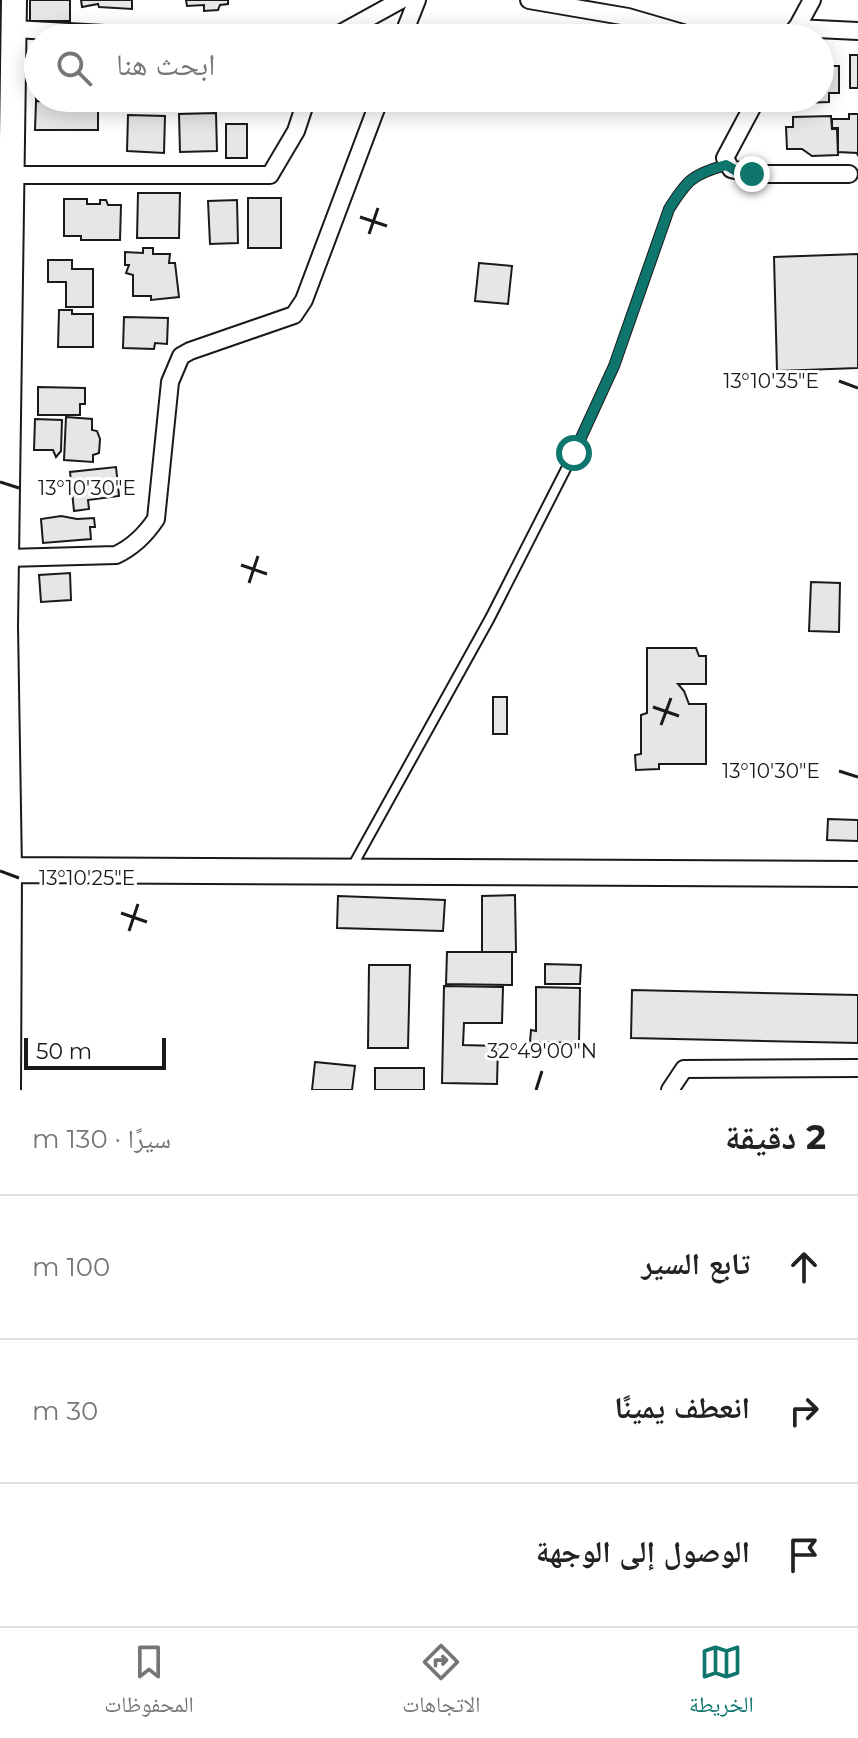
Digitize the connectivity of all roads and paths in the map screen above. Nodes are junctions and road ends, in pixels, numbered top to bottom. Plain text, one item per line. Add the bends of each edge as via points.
1 (14, 0) edge
2 (401, 0) edge
3 (417, 0) edge
4 (533, 0) edge
5 (812, 0) edge
6 (357, 24) edge
7 (408, 24) edge
8 (652, 24) edge
9 (799, 24) edge
10 (14, 29) junction
11 (24, 30) edge
12 (858, 31) edge
13 (834, 32) edge
14 (6, 105) edge
15 (302, 112) edge
16 (375, 112) edge
17 (749, 112) edge
18 (726, 165) junction
19 (849, 174) dead end
20 (12, 175) junction
21 (5, 249) edge
22 (5, 383) edge
23 (7, 558) junction
24 (3, 626) edge
25 (3, 774) edge
26 (9, 870) junction
27 (349, 871) junction
28 (858, 874) edge
29 (4, 903) edge
30 (4, 1058) edge
31 (858, 1068) edge
32 (8, 1090) edge
33 (670, 1090) edge

1 - 10 street
2 - 6 street
3 - 7 street
4 - 8 street
5 - 9 street
10 - 11 street
10 - 14 street
12 - 13 street
14 - 20 street
15 - 20 street via 270,175
16 - 23 street via 294,315 208,343 181,356 176,365 156,519 149,529 116,555
17 - 18 street via 728,150
18 - 19 street via 752,174
18 - 27 lane via 700,172 669,209 614,366 574,453 490,618
20 - 21 street
21 - 22 street
22 - 23 street
23 - 24 street
24 - 25 street
25 - 26 street
26 - 27 street
26 - 29 street
27 - 28 street
29 - 30 street
30 - 32 street
31 - 33 street via 684,1069

